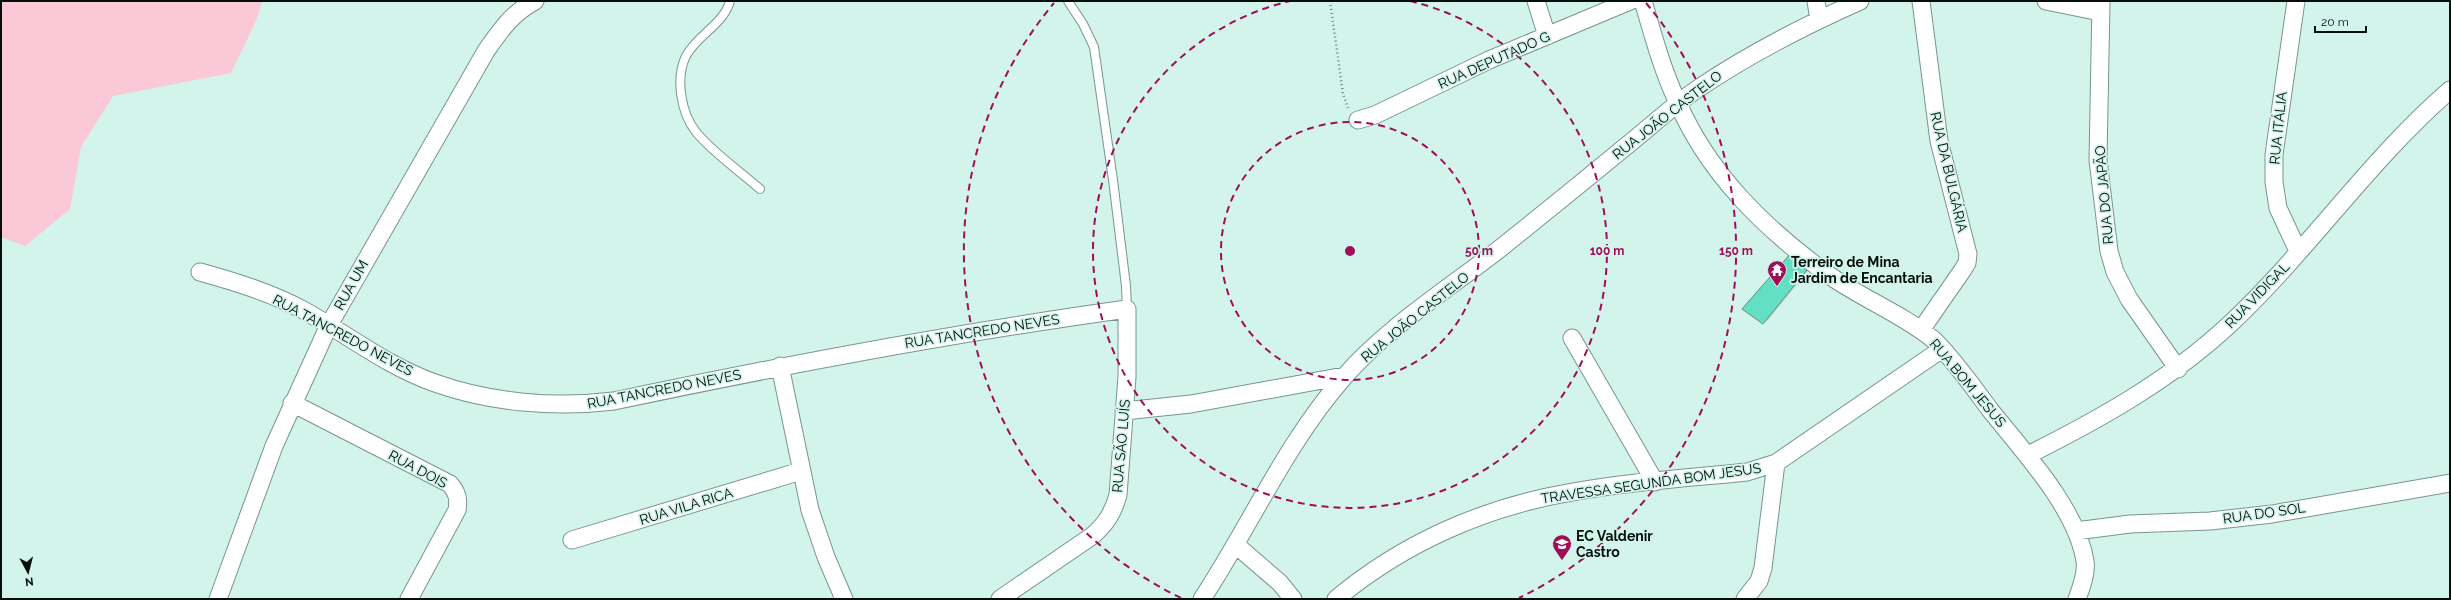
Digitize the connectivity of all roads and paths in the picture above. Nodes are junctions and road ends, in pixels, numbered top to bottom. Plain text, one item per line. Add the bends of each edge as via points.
1 (535, 1) edge
2 (730, 1) edge
3 (1068, 1) edge
4 (1330, 1) edge
5 (1536, 1) edge
6 (1630, 1) edge
7 (1643, 1) edge
8 (1816, 1) edge
9 (1860, 1) edge
10 (1921, 1) edge
11 (2046, 1) edge
12 (2296, 1) edge
13 (2101, 6) edge
14 (1819, 20) junction
15 (1547, 36) junction
16 (2450, 90) edge
17 (1678, 104) junction
18 (1358, 120) joint
19 (760, 190) dead end
20 (2298, 251) junction
21 (200, 272) dead end
22 (1127, 309) junction
23 (329, 325) junction
24 (1921, 330) junction
25 (1572, 338) dead end
26 (1942, 349) junction
27 (780, 366) junction
28 (2178, 369) junction
29 (1344, 376) junction
30 (292, 403) junction
31 (1124, 411) junction
32 (2028, 456) junction
33 (1776, 463) junction
34 (801, 471) junction
35 (1655, 482) junction
36 (2450, 483) edge
37 (2076, 531) junction
38 (572, 540) dead end
39 (1236, 545) junction
40 (218, 599) edge
41 (409, 599) edge
42 (844, 599) edge
43 (1000, 599) edge
44 (1202, 599) edge
45 (1293, 599) edge
46 (1336, 599) edge
47 (1745, 599) edge
48 (2077, 599) edge

1 - 23 street, RUA UM via 521,8 506,23 486,51
2 - 19 lane via 724,14 686,56 680,80 686,115 696,132
3 - 22 lane via 1094,47 1097,62 1124,263
4 - 18 path via 1343,94 1349,112
5 - 15 street
6 - 15 street, RUA DEPUTADO G
7 - 17 street, RUA BOM JESUS
8 - 14 street
9 - 14 street, RUA JOÃO CASTELO
10 - 24 street, RUA DA BULGÁRIA via 1939,141 1968,254 1967,263
11 - 13 street
12 - 20 street, RUA ITÁLIA via 2274,155 2274,182 2278,208
13 - 28 street, RUA DO JAPÃO via 2098,160 2109,251 2115,272 2129,299
14 - 17 street, RUA JOÃO CASTELO via 1726,70
15 - 18 street, RUA DEPUTADO G via 1489,60 1375,115
16 - 20 street, RUA VIDIGAL via 2374,166
17 - 24 street, RUA BOM JESUS via 1704,153 1750,210 1826,273
17 - 29 street, RUA JOÃO CASTELO via 1540,217 1388,335
20 - 28 street, RUA VIDIGAL via 2268,287
21 - 23 street, RUA TANCREDO NEVES via 239,283 281,300
22 - 27 street, RUA TANCREDO NEVES via 1018,324
22 - 31 street, RUA SÃO LUÍS
23 - 27 street, RUA TANCREDO NEVES via 366,349 434,383 466,392 538,403 582,405 614,401
23 - 30 street, RUA UM
24 - 26 street, RUA BOM JESUS
25 - 35 street
26 - 32 street, RUA BOM JESUS
26 - 33 street, TRAVESSA SEGUNDA BOM JESUS
27 - 34 street
28 - 32 street, RUA VIDIGAL via 2127,402
29 - 31 street via 1191,404
29 - 39 street, RUA JOÃO CASTELO via 1284,461
30 - 40 street, RUA UM
30 - 41 street, RUA DOIS via 450,484 456,492 457,510
31 - 43 street, RUA SÃO LUÍS via 1118,496 1108,519 1092,536
32 - 37 street, RUA BOM JESUS via 2057,497
33 - 35 street, TRAVESSA SEGUNDA BOM JESUS via 1747,472
33 - 47 street, TRAVESSA SEGUNDA BOM JESUS via 1763,568 1759,581
34 - 38 street, RUA VILA RICA
34 - 42 street via 810,510
35 - 46 street, TRAVESSA SEGUNDA BOM JESUS via 1567,493 1486,514 1431,537 1386,562
36 - 37 street, RUA DO SOL via 2272,514 2210,521 2130,524
37 - 48 street, RUA BOM JESUS via 2085,563 2082,586
39 - 44 street, RUA JOÃO CASTELO
39 - 45 street via 1280,583

